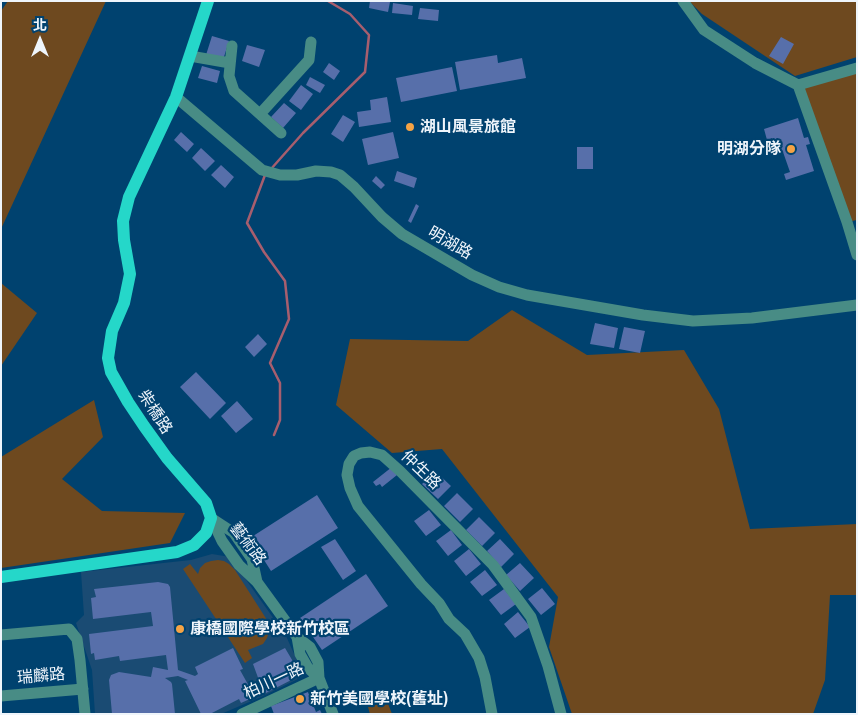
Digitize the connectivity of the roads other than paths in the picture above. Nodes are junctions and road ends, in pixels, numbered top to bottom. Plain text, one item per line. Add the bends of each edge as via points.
1 (208, 1) edge
2 (683, 1) edge
3 (310, 42) dead end
4 (232, 46) dead end
5 (190, 56) junction
6 (230, 63) junction
7 (857, 68) edge
8 (798, 85) junction
9 (176, 97) junction
10 (260, 114) junction
11 (281, 133) dead end
12 (857, 255) edge
13 (857, 305) edge
14 (211, 518) junction
15 (1, 577) edge
16 (1, 635) edge
17 (319, 678) junction
18 (83, 688) junction
19 (1, 696) edge
20 (265, 709) edge
21 (85, 714) edge
22 (242, 714) edge
23 (334, 714) edge
24 (492, 714) edge
25 (561, 714) edge

1 - 5 main road
2 - 8 street via 704,30 755,64
3 - 10 street via 309,60
4 - 6 street
5 - 6 street
5 - 9 main road
6 - 10 street via 229,76 234,92
7 - 8 street
8 - 12 street
9 - 13 street, 明湖路 via 262,170 280,175 316,171 340,175 402,234 499,287 527,295 693,321 752,318
9 - 14 main road, 柴橋路 via 129,197 123,221 130,274 124,303 112,331 108,358 111,372 128,402 167,458 206,503
10 - 11 street
14 - 15 main road via 206,533 194,544 176,552
14 - 17 street, 藝術路 via 234,533 252,559 257,582 297,638 300,654 308,668
16 - 18 street, 瑞麟路 via 69,629 77,639
17 - 20 street, 柏川一路
17 - 23 street, 藝術路
18 - 19 street, 瑞麟路
18 - 21 street, 瑞麟路
20 - 22 street, 柏川一路
24 - 25 street, 仲生路 via 479,658 464,634 358,506 347,475 354,456 370,452 382,455 493,565 531,616

